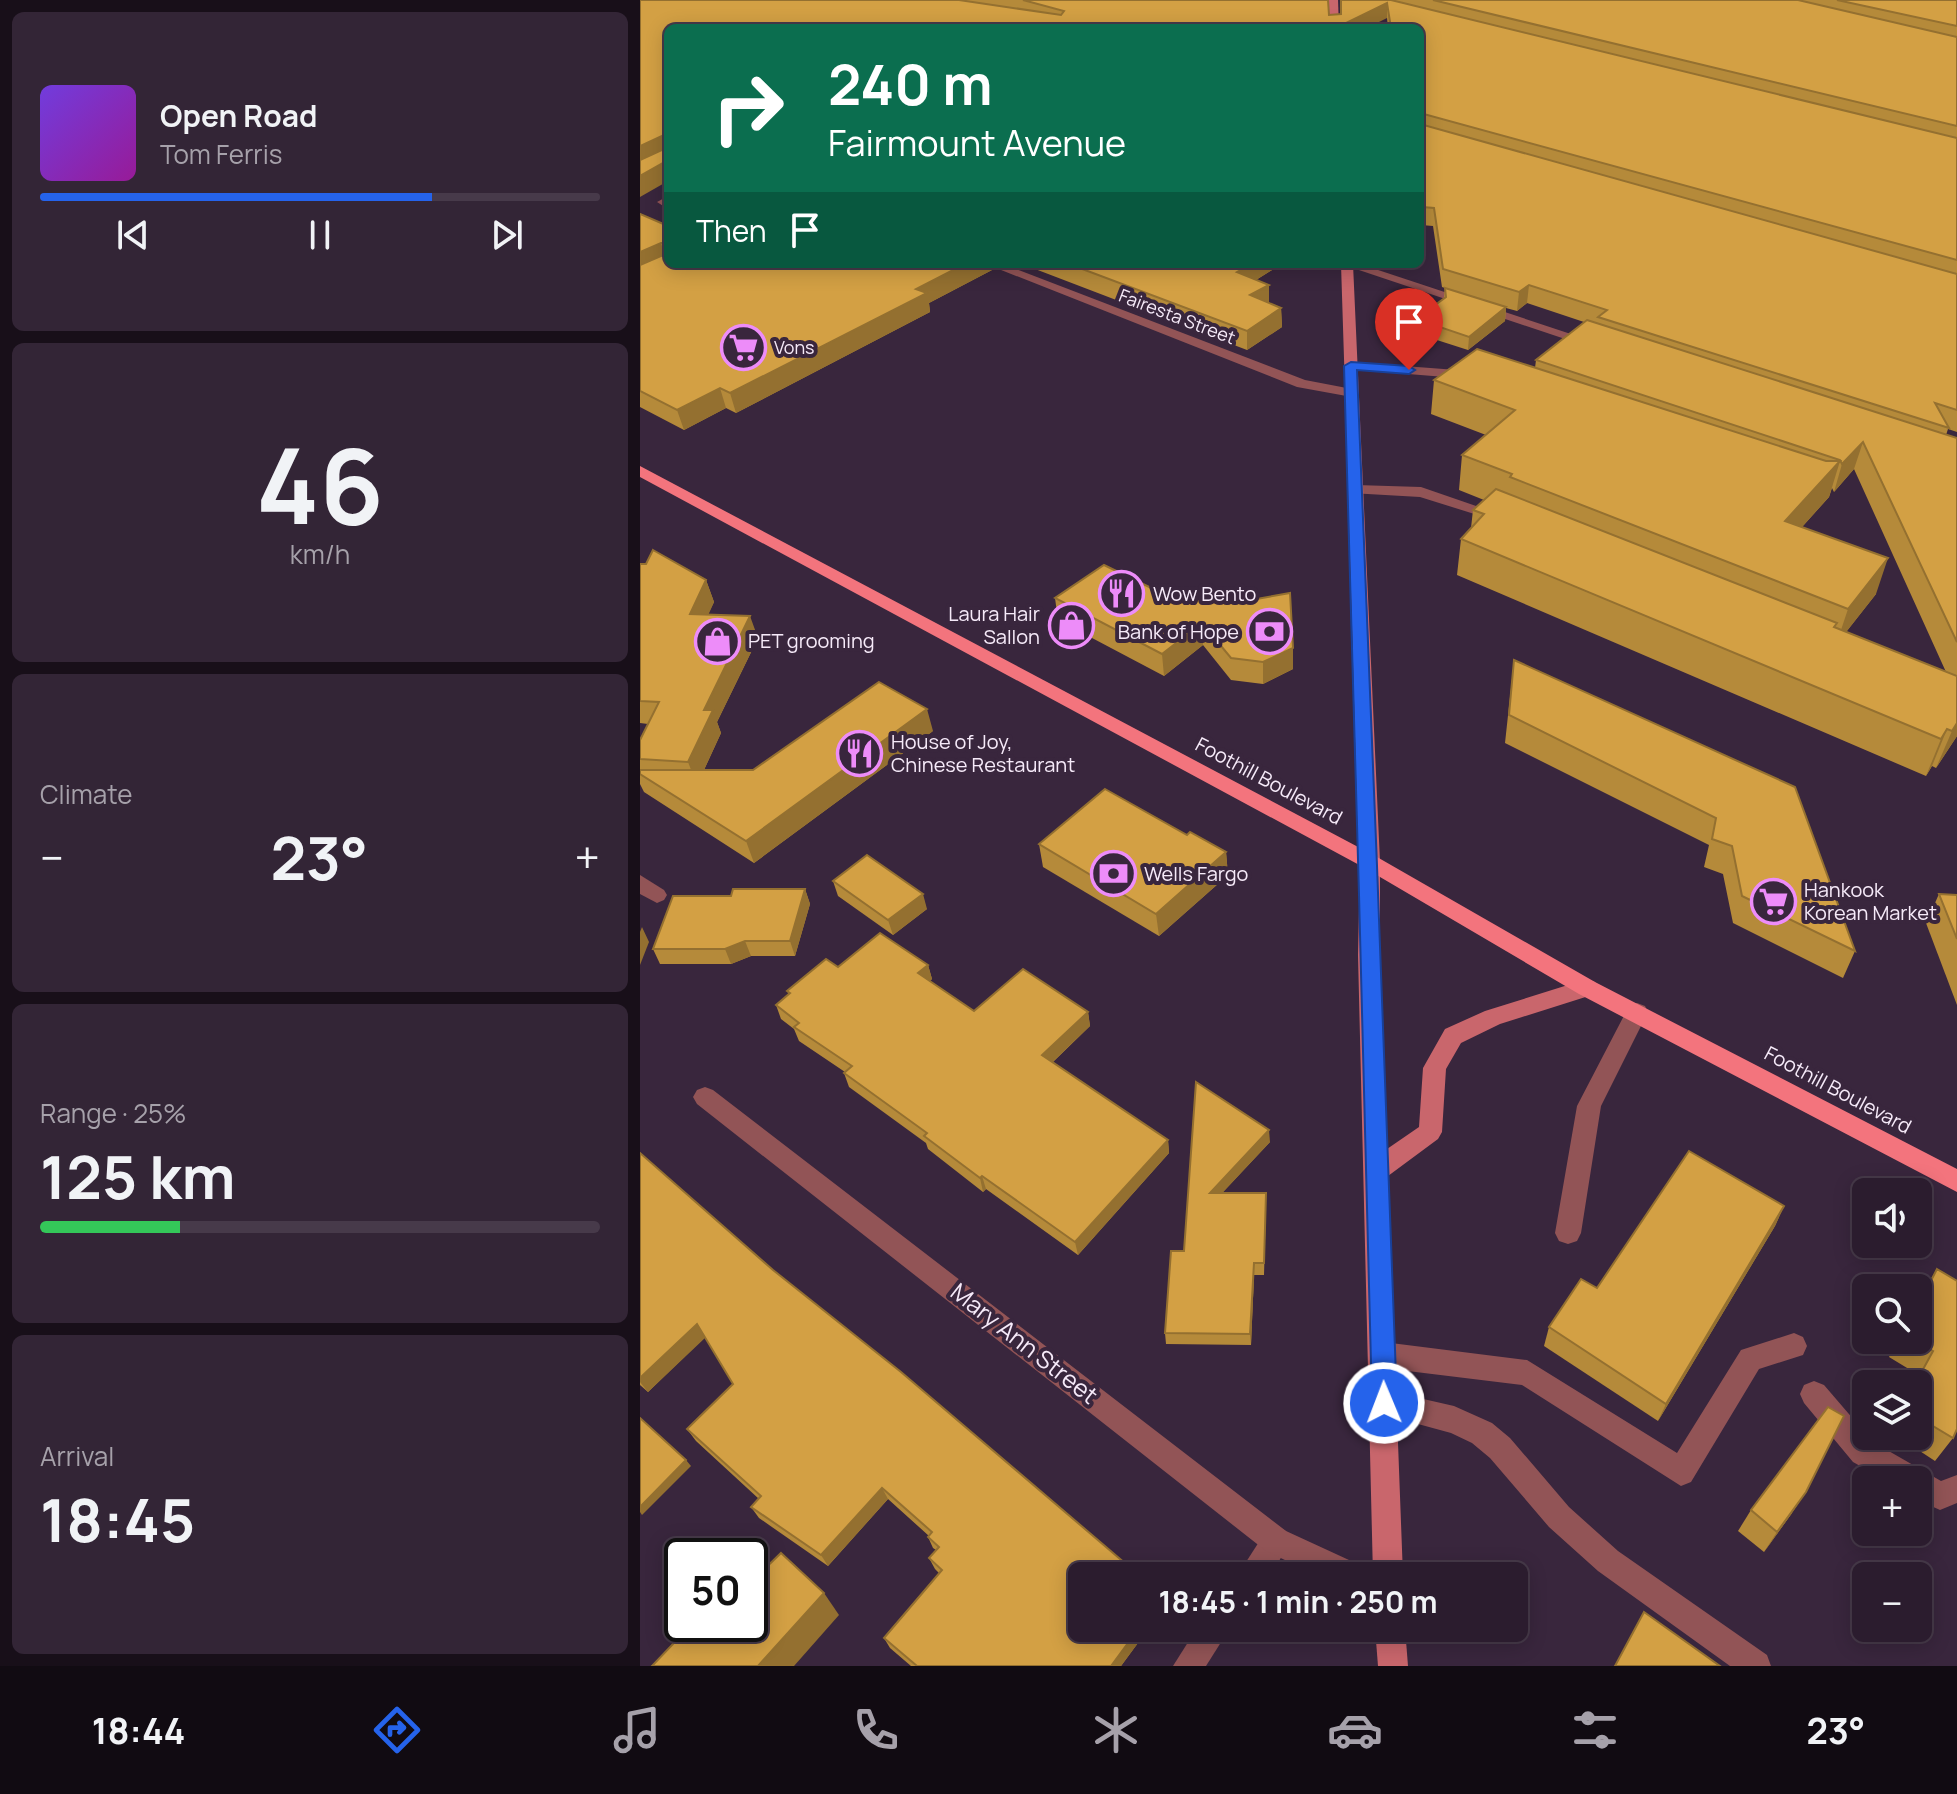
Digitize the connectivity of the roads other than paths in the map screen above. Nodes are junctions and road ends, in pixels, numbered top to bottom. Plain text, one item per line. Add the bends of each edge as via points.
1 (1333, 0) edge
2 (1334, 24) edge
3 (1002, 268) edge
4 (1347, 268) edge
5 (1359, 268) edge
6 (1600, 346) edge
7 (1351, 366) junction
8 (1491, 381) edge
9 (1352, 393) junction
10 (640, 471) edge
11 (1356, 490) junction
12 (1510, 521) edge
13 (1370, 862) junction
14 (1587, 988) junction
15 (1637, 1012) junction
16 (705, 1097) dead end
17 (1377, 1170) junction
18 (1957, 1181) edge
19 (1568, 1233) dead end
20 (1794, 1346) dead end
21 (1383, 1355) junction
22 (1814, 1394) dead end
23 (1384, 1403) junction
24 (1888, 1466) edge
25 (1957, 1489) edge
26 (1932, 1492) edge
27 (1276, 1541) junction
28 (1262, 1562) edge
29 (1322, 1562) edge
30 (1388, 1562) edge
31 (1205, 1642) edge
32 (1391, 1642) edge
33 (1188, 1666) edge
34 (1393, 1666) edge
35 (1756, 1666) edge

1 - 2 main road
3 - 9 street, Fairesta Street via 1302,384
4 - 7 main road
5 - 6 street
7 - 8 street via 1440,371
7 - 9 main road
9 - 11 main road
10 - 13 main road, Foothill Boulevard
11 - 12 street via 1432,494
11 - 13 main road
13 - 14 main road, Foothill Boulevard
13 - 17 main road
14 - 15 main road, Foothill Boulevard
14 - 17 main road via 1493,1017 1453,1036 1435,1068 1430,1132
15 - 18 main road, Foothill Boulevard
15 - 19 street via 1589,1106
16 - 27 street, Mary Ann Street
17 - 21 main road
20 - 21 street via 1750,1359 1681,1472 1527,1373
21 - 23 main road
22 - 24 street via 1863,1452
23 - 30 main road
23 - 35 street via 1454,1420 1482,1433 1559,1517 1608,1561
25 - 26 street via 1940,1496
27 - 28 street
27 - 29 street, Mary Ann Street
31 - 33 street
32 - 34 main road

